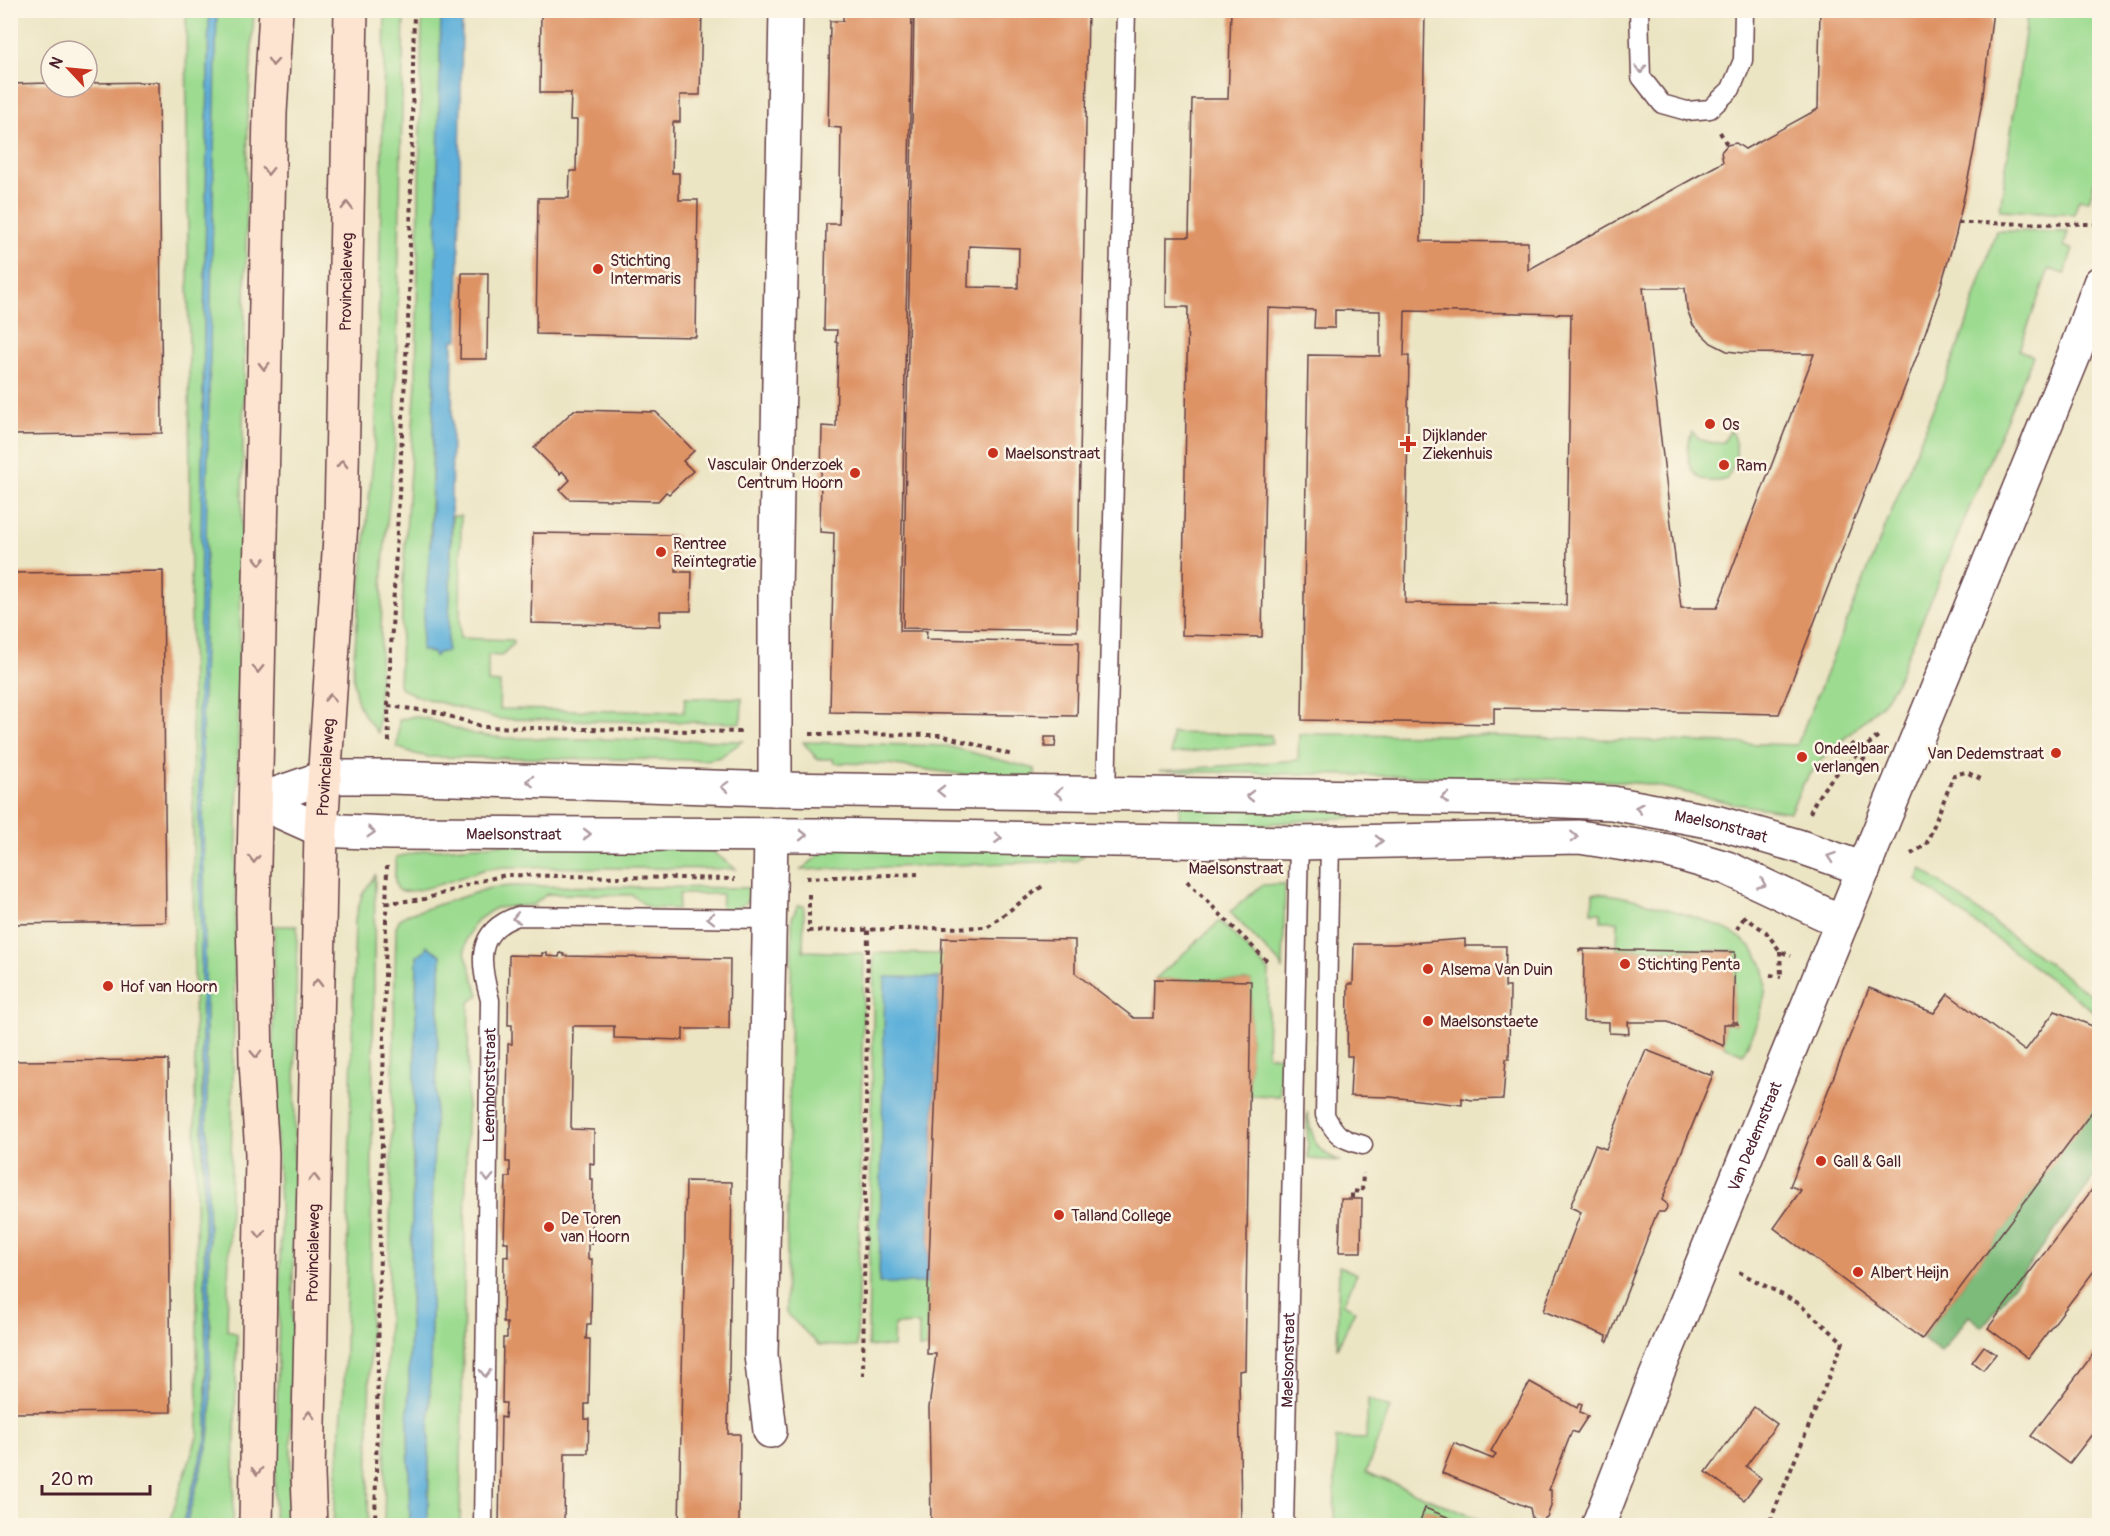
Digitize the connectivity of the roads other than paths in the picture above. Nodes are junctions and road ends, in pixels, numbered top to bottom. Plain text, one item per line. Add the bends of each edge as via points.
1 (276, 10) edge
2 (351, 10) edge
3 (786, 10) edge
4 (1126, 10) edge
5 (1639, 10) edge
6 (1744, 10) edge
7 (2100, 283) edge
8 (325, 777) junction
9 (775, 789) junction
10 (1106, 794) junction
11 (256, 801) junction
12 (321, 830) junction
13 (771, 835) junction
14 (1315, 842) junction
15 (1864, 869) junction
16 (769, 919) junction
17 (1842, 922) junction
18 (1363, 1145) dead end
19 (770, 1431) dead end
20 (256, 1526) edge
21 (310, 1526) edge
22 (483, 1526) edge
23 (1284, 1526) edge
24 (1598, 1526) edge

1 -> 11 main road via 270,113
8 -> 2 main road, Provincialeweg via 341,522
3 - 9 street
4 - 10 lane
5 -> 6 lane via 1641,77 1662,104 1687,111 1710,109 1731,89 1743,60
7 - 15 street, Van Dedemstraat
9 -> 8 street, Maelsonstraat
8 - 11 street, Maelsonstraat
8 - 12 main road, Provincialeweg
10 -> 9 street, Maelsonstraat
15 -> 10 street, Maelsonstraat via 1719,823 1612,803
11 - 12 street, Maelsonstraat
11 -> 20 main road via 253,965 262,1154
12 -> 13 street, Maelsonstraat
21 -> 12 main road, Provincialeweg
13 -> 14 street, Maelsonstraat
13 - 16 street
14 -> 17 street, Maelsonstraat via 1579,837 1669,851 1727,868
14 - 18 lane via 1325,1115 1333,1131 1344,1140
14 - 23 lane, Maelsonstraat via 1296,980
15 - 17 street, Van Dedemstraat
16 - 19 street via 761,1355
16 -> 22 lane, Leemhorststraat via 518,916 502,921 489,935 482,952 490,1000
17 - 24 street, Van Dedemstraat

